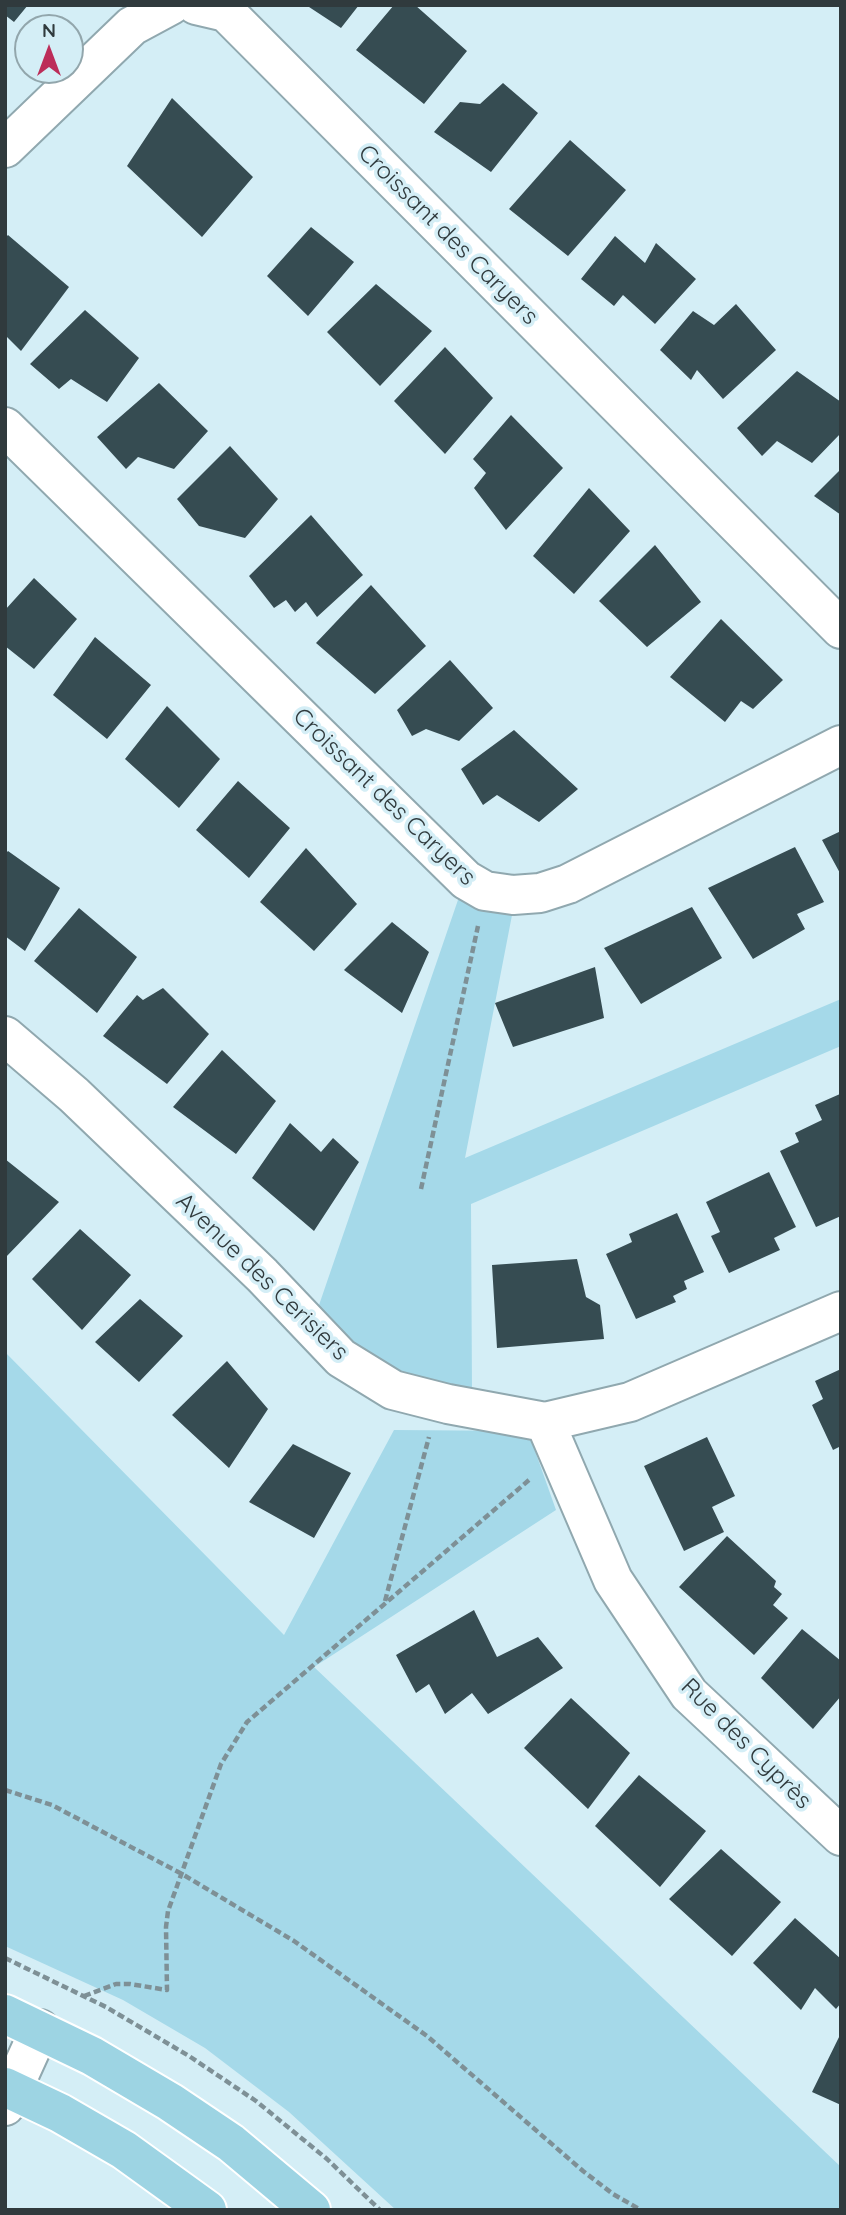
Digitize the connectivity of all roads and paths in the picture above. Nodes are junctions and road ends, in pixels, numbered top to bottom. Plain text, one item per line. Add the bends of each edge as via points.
1 (172, 5) edge
2 (196, 5) edge
3 (5, 148) edge
4 (5, 427) edge
5 (841, 629) edge
6 (841, 745) edge
7 (485, 891) junction
8 (5, 1036) edge
9 (421, 1189) dead end
10 (841, 1311) edge
11 (438, 1402) junction
12 (552, 1438) junction
13 (384, 1603) junction
14 (5, 1790) edge
15 (841, 1836) edge
16 (182, 1874) junction
17 (5, 1958) edge
18 (84, 1996) junction
19 (5, 2014) edge
20 (40, 2029) junction
21 (8, 2094) edge
22 (207, 2210) edge
23 (311, 2210) edge
24 (380, 2210) edge
25 (641, 2210) edge

1 - 3 street via 132,26
2 - 5 street, Croissant des Caryers via 226,12
4 - 7 street, Croissant des Caryers via 466,880
6 - 7 street, Croissant des Caryers via 568,884 540,893
7 - 9 path
8 - 11 street, Avenue des Cerisiers via 74,1095 341,1358 393,1390
10 - 12 street, Avenue des Cerisiers
11 - 12 street, Avenue des Cerisiers
11 - 13 path
12 - 13 path
12 - 15 street, Rue des Cyprès via 612,1580 689,1694
13 - 16 path via 247,1722 221,1764
14 - 16 path via 52,1805
16 - 18 path via 168,1911 167,1990 116,1984
16 - 25 path via 294,1941 426,2036 583,2171
17 - 18 path
18 - 24 path via 256,2101
19 - 20 main road
20 - 21 street
20 - 23 main road via 202,2122
21 - 22 main road via 61,2113

